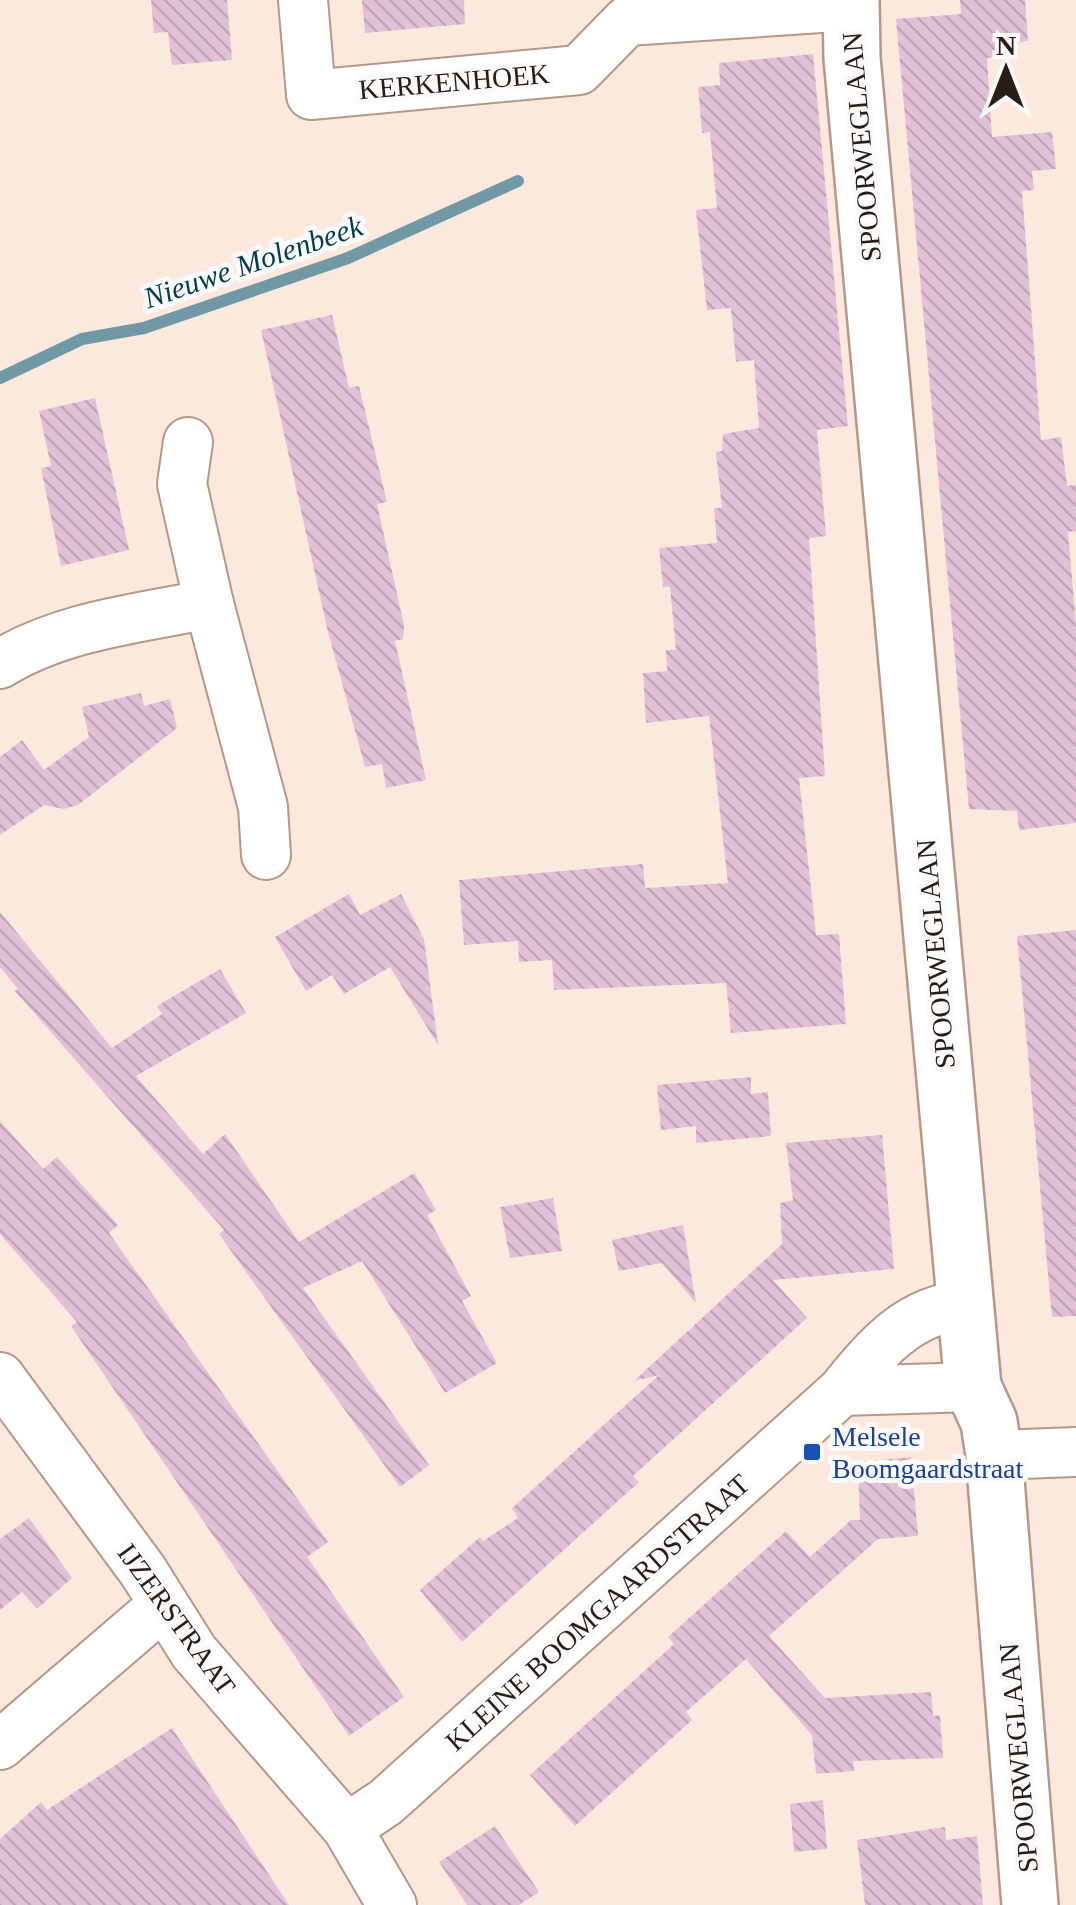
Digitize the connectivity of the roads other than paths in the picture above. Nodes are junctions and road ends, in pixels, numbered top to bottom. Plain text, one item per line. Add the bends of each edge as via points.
1 (302, 0) edge
2 (851, 3) edge
3 (188, 442) dead end
4 (209, 604) junction
5 (0, 664) edge
6 (266, 855) dead end
7 (966, 1305) junction
8 (0, 1377) edge
9 (974, 1387) junction
10 (842, 1391) junction
11 (1076, 1452) edge
12 (994, 1455) junction
13 (162, 1606) junction
14 (0, 1745) edge
15 (347, 1828) junction
16 (392, 1905) edge
17 (1030, 1905) edge

1 - 2 street, KERKENHOEK via 312,94 578,70 627,21
2 - 7 street, SPOORWEGLAAN
3 - 4 street via 182,484
4 - 5 street via 77,632
4 - 6 street via 263,807
7 - 9 street, SPOORWEGLAAN
7 - 10 street, KLEINE BOOMGAARDSTRAAT via 937,1307 910,1320
8 - 13 street, IJZERSTRAAT
9 - 10 street
9 - 12 street, SPOORWEGLAAN
10 - 15 street, KLEINE BOOMGAARDSTRAAT via 386,1802
11 - 12 street
12 - 17 street, SPOORWEGLAAN
13 - 14 street
13 - 15 street, IJZERSTRAAT
15 - 16 street, IJZERSTRAAT

